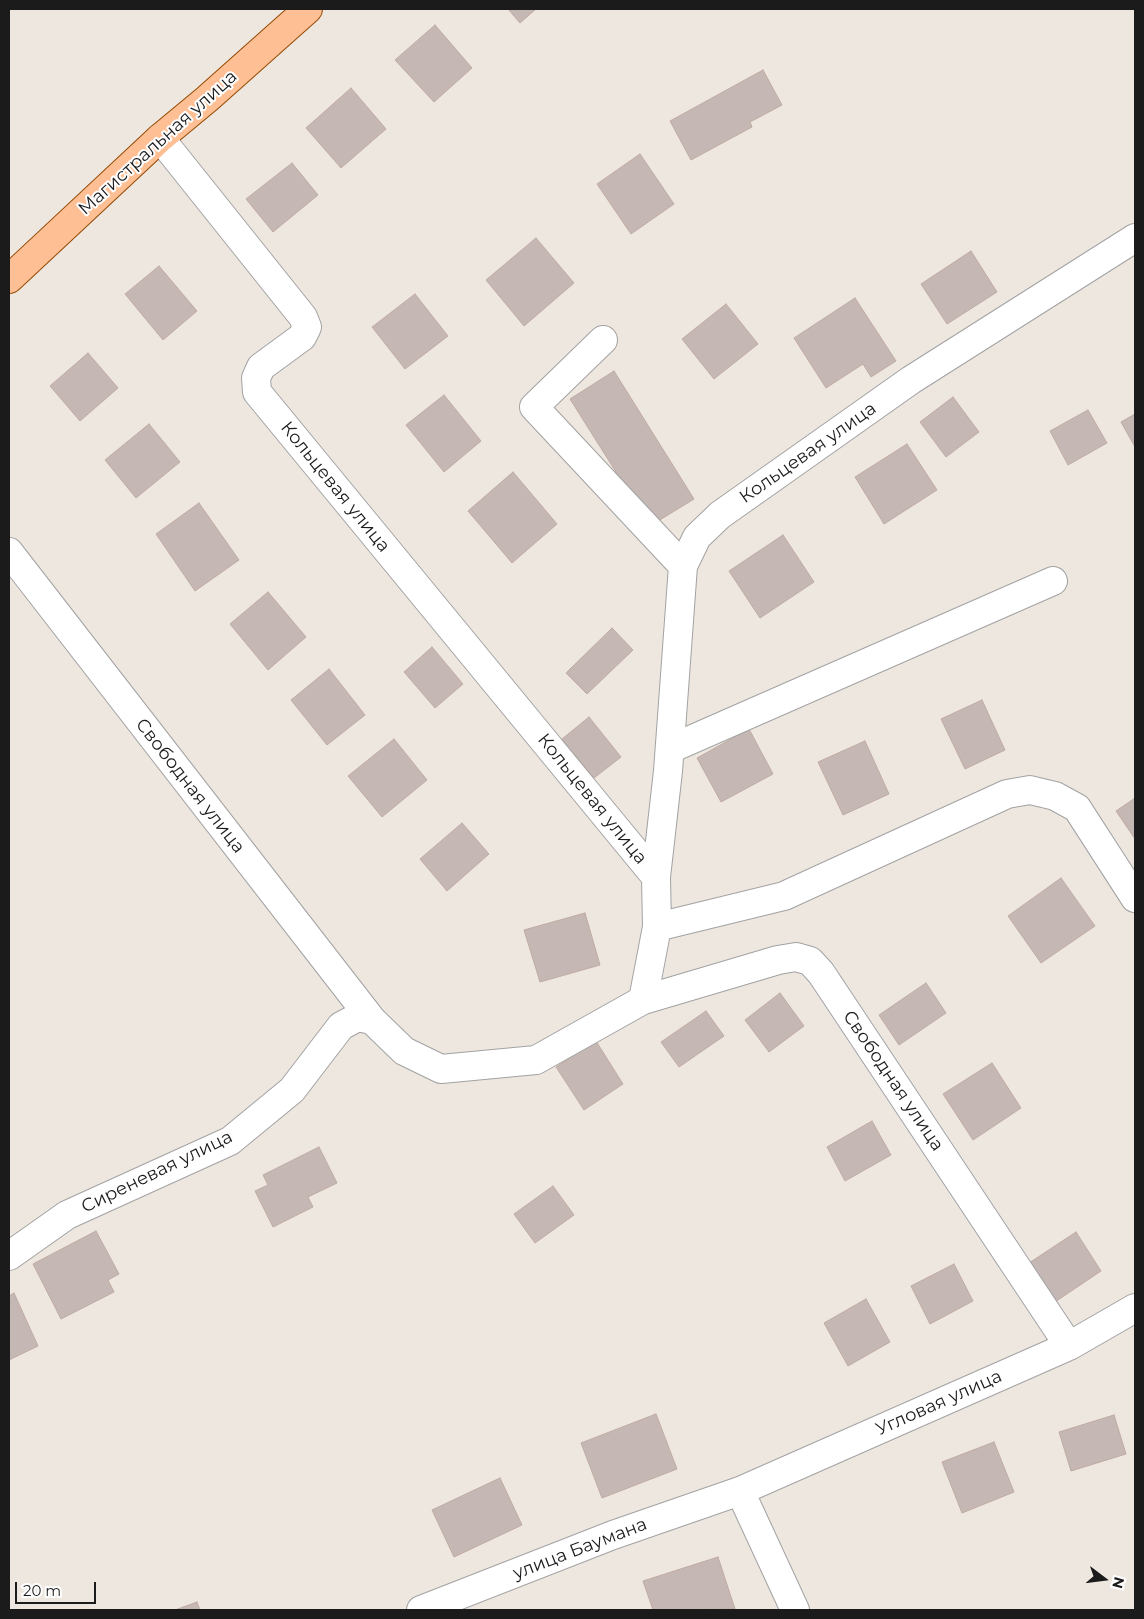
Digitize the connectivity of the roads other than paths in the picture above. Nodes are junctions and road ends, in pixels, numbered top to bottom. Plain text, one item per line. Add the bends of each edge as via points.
1 (308, 9) edge
2 (160, 138) junction
3 (1135, 238) edge
4 (9, 279) edge
5 (604, 340) dead end
6 (9, 552) edge
7 (683, 566) junction
8 (1053, 581) dead end
9 (670, 749) junction
10 (656, 877) junction
11 (1135, 898) edge
12 (657, 927) junction
13 (643, 1000) junction
14 (372, 1020) junction
15 (9, 1256) edge
16 (1135, 1308) edge
17 (1069, 1346) junction
18 (740, 1491) junction
19 (421, 1610) edge
20 (795, 1610) edge

1 - 2 main road, Магистральная улица
2 - 4 main road, Магистральная улица
2 - 10 street, Кольцевая улица via 303,316 307,327 302,337 260,367 256,378 257,392
3 - 7 street, Кольцевая улица via 911,380 720,514 698,538
5 - 7 street via 534,408
6 - 14 street, Свободная улица
7 - 9 street, Кольцевая улица
8 - 9 street
9 - 10 street, Кольцевая улица
10 - 12 street
11 - 12 street via 1077,808 1054,796 1030,790 1007,794 784,896
12 - 13 street
13 - 14 street via 536,1060 441,1069 404,1051
13 - 17 street, Свободная улица via 778,960 796,957 810,961 821,972
14 - 15 street, Сиреневая улица via 358,1017 341,1026 292,1090 230,1140 67,1215
16 - 17 street, Угловая улица
17 - 18 street, Угловая улица
18 - 19 street, улица Баумана via 613,1535
18 - 20 street

